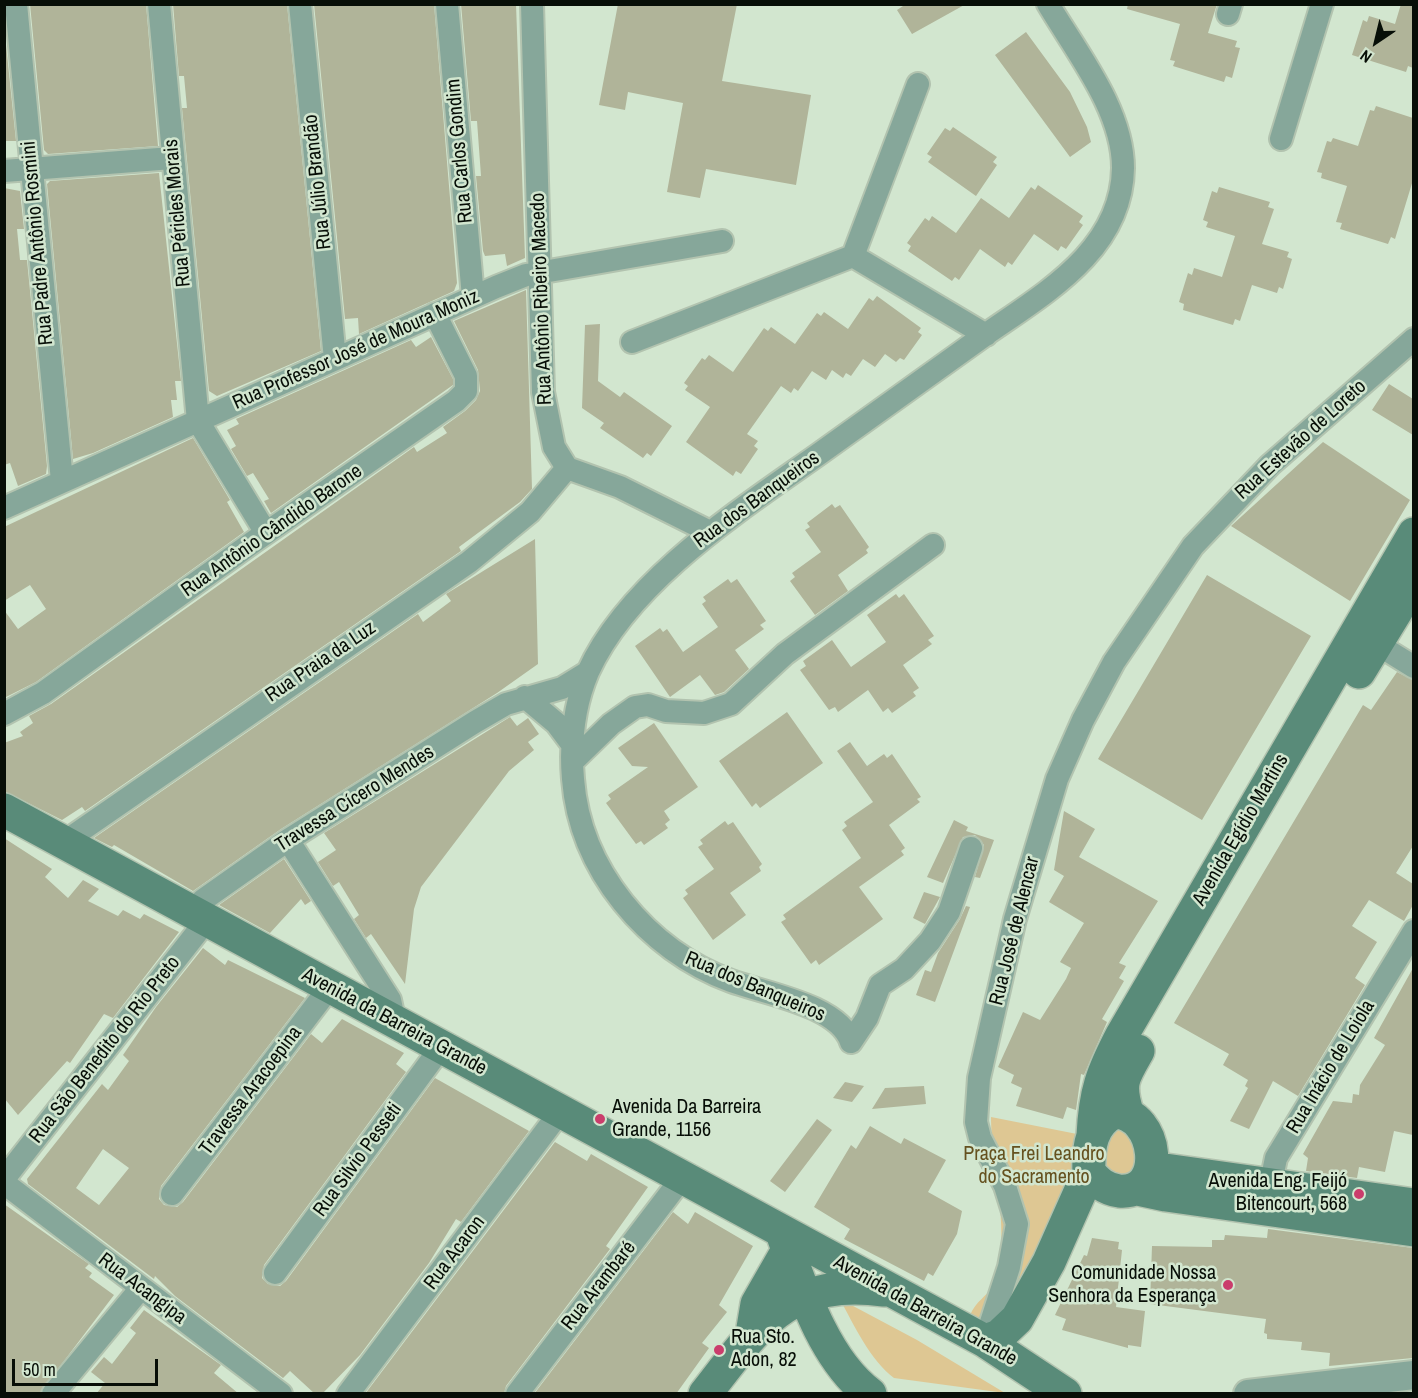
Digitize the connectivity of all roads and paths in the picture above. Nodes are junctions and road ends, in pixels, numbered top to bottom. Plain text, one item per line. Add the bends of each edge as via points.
1 (16, 4) edge
2 (159, 4) edge
3 (300, 4) edge
4 (447, 4) edge
5 (532, 4) edge
6 (1048, 4) edge
7 (1322, 4) edge
8 (918, 84) dead end
9 (1281, 139) dead end
10 (172, 158) junction
11 (31, 170) junction
12 (4, 171) edge
13 (722, 240) dead end
14 (853, 256) junction
15 (540, 273) junction
16 (473, 297) junction
17 (435, 314) junction
18 (986, 335) junction
19 (1413, 339) edge
20 (632, 342) dead end
21 (335, 359) junction
22 (198, 421) junction
23 (567, 468) junction
24 (62, 481) junction
25 (4, 508) edge
26 (710, 532) junction
27 (267, 533) junction
28 (1413, 534) edge
29 (933, 545) dead end
30 (1193, 546) joint
31 (1413, 582) edge
32 (1366, 637) junction
33 (1413, 667) edge
34 (588, 672) junction
35 (525, 697) junction
36 (4, 714) edge
37 (572, 752) junction
38 (4, 810) edge
39 (288, 840) junction
40 (63, 843) junction
41 (971, 848) dead end
42 (200, 917) junction
43 (1413, 931) edge
44 (330, 987) junction
45 (394, 1020) junction
46 (442, 1046) junction
47 (560, 1112) junction
48 (1127, 1112) junction
49 (1093, 1136) junction
50 (1089, 1172) junction
51 (682, 1178) junction
52 (4, 1181) edge
53 (1135, 1182) junction
54 (172, 1194) dead end
55 (1268, 1197) junction
56 (1413, 1205) edge
57 (1413, 1230) edge
58 (785, 1241) junction
59 (274, 1273) dead end
60 (141, 1288) junction
61 (892, 1291) junction
62 (805, 1296) junction
63 (751, 1336) junction
64 (985, 1341) junction
65 (1017, 1361) junction
66 (1413, 1375) edge
67 (53, 1394) edge
68 (281, 1394) edge
69 (348, 1394) edge
70 (517, 1394) edge
71 (705, 1394) edge
72 (870, 1394) edge
73 (1065, 1394) edge
74 (1248, 1394) edge

1 - 11 street, Rua Padre Antônio Rosmini
2 - 10 street, Rua Péricles Morais
3 - 21 street, Rua Júlio Brandão
4 - 16 street, Rua Carlos Gondim
5 - 15 street, Rua Antônio Ribeiro Macedo
6 - 18 street, Rua dos Banqueiros via 1111,110 1123,168 1118,207 1085,261
7 - 9 street
8 - 14 street
10 - 11 street
10 - 22 street, Rua Péricles Morais
11 - 12 street
11 - 24 street, Rua Padre Antônio Rosmini
13 - 15 street, Rua Professor José de Moura Moniz
14 - 18 street
14 - 20 street
15 - 16 street, Rua Professor José de Moura Moniz
15 - 23 street, Rua Antônio Ribeiro Macedo via 543,392 554,447
16 - 17 street, Rua Professor José de Moura Moniz
17 - 21 street, Rua Professor José de Moura Moniz
17 - 27 street, Rua Antônio Cândido Barone via 466,376 466,391 456,402
18 - 26 street, Rua dos Banqueiros
19 - 30 street, Rua Estevão de Loreto via 1270,465
21 - 22 street, Rua Professor José de Moura Moniz
22 - 24 street, Rua Professor José de Moura Moniz
22 - 27 street
23 - 26 street via 620,487
23 - 40 street, Rua Praia da Luz via 530,512 469,562
24 - 25 street, Rua Professor José de Moura Moniz
26 - 34 street, Rua dos Banqueiros via 630,609
27 - 36 street, Rua Antônio Cândido Barone via 43,693
28 - 32 main road, Avenida Egídio Martins
29 - 37 street via 785,654 731,704 704,713 666,711 648,705 635,707
30 - 64 street, Rua José de Alencar via 1114,662 1083,720 1057,779 1015,920 976,1106 980,1138 1005,1186 1017,1224 1009,1267
31 - 32 main road, Avenida Egídio Martins
32 - 33 street
32 - 48 main road, Avenida Egídio Martins via 1125,1072 1121,1092
32 - 49 main road, Avenida Egídio Martins via 1107,1064 1095,1098
34 - 35 street, Travessa Cícero Mendes via 562,688
34 - 37 street, Rua dos Banqueiros
35 - 37 street via 556,723
35 - 39 street, Travessa Cícero Mendes via 475,722
37 - 41 street, Rua dos Banqueiros via 580,822 611,888 648,930 702,968 821,1013 844,1029 851,1042 867,1018 880,985 904,969 930,941 949,912
38 - 40 main road, Avenida da Barreira Grande
39 - 42 street, Travessa Cícero Mendes via 203,900
39 - 45 street via 390,1000
40 - 42 main road, Avenida da Barreira Grande
42 - 44 main road, Avenida da Barreira Grande
42 - 52 street, Rua São Benedito do Rio Preto
43 - 55 street, Rua Inácio de Loiola via 1276,1158
44 - 45 main road, Avenida da Barreira Grande
44 - 54 street, Travessa Aracoepina
45 - 46 main road, Avenida da Barreira Grande
46 - 47 main road, Avenida da Barreira Grande
46 - 59 street, Rua Silvio Pesseti
47 - 51 main road, Avenida da Barreira Grande
47 - 69 street, Rua Acaron
48 - 49 main road via 1108,1116
48 - 53 main road via 1149,1140
49 - 50 main road
50 - 53 main road via 1104,1187
50 - 64 main road via 1049,1262 1017,1319 999,1336
51 - 58 main road, Avenida da Barreira Grande
51 - 70 street, Rua Arambaré
52 - 60 street, Rua Acangipa
53 - 55 main road
53 - 65 main road via 1087,1226
55 - 56 main road
55 - 57 main road
58 - 61 main road, Avenida da Barreira Grande
58 - 62 main road
58 - 63 main road via 757,1304
60 - 67 street
60 - 68 street, Rua Acangipa
61 - 62 main road via 858,1287
61 - 64 main road, Avenida da Barreira Grande
62 - 63 main road via 777,1310
62 - 72 main road via 838,1360
63 - 71 main road
64 - 65 main road, Avenida da Barreira Grande
65 - 73 main road, Avenida da Barreira Grande
66 - 74 street

